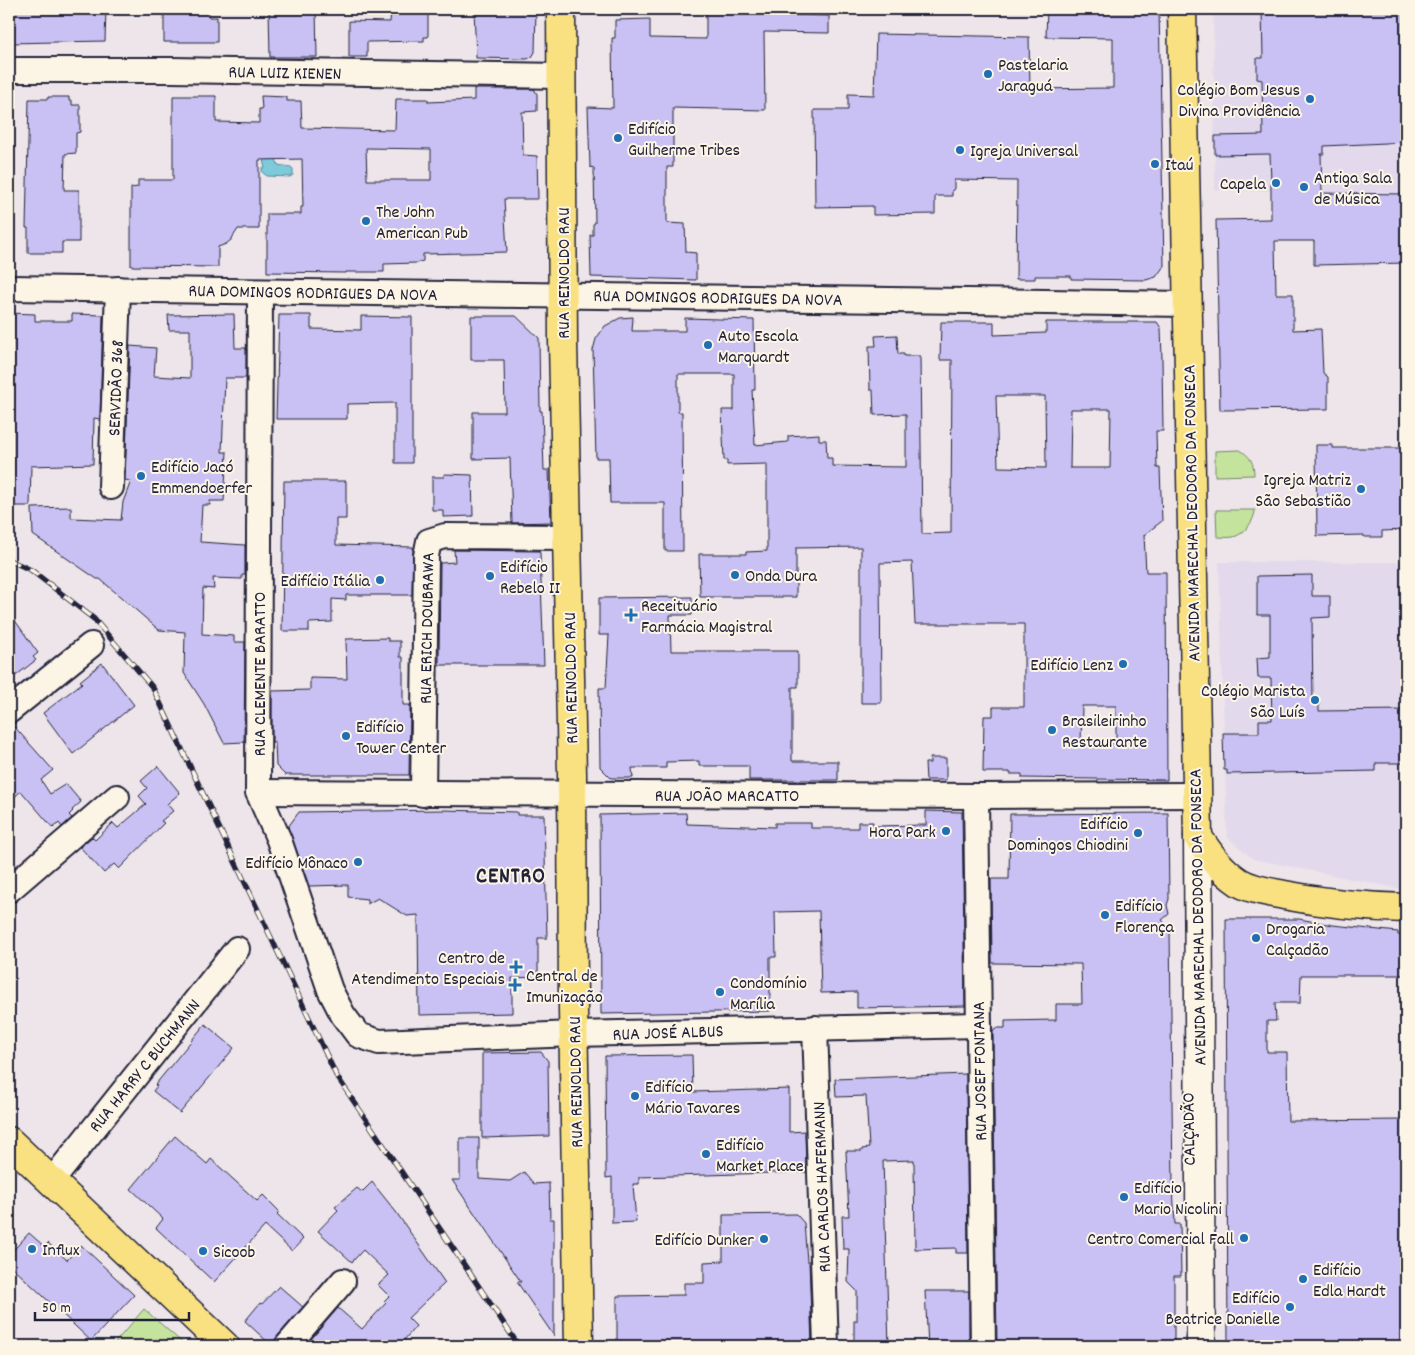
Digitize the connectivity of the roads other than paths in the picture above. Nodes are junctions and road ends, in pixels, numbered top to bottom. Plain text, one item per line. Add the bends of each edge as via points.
1 (560, 9) edge
2 (1182, 9) edge
3 (9, 70) edge
4 (561, 76) junction
5 (9, 288) edge
6 (118, 289) junction
7 (260, 292) junction
8 (563, 295) junction
9 (1187, 304) junction
10 (111, 487) dead end
11 (566, 537) junction
12 (91, 645) dead end
13 (9, 711) edge
14 (258, 792) junction
15 (423, 794) junction
16 (572, 794) junction
17 (1196, 795) junction
18 (976, 796) junction
19 (117, 797) dead end
20 (1198, 837) junction
21 (1198, 878) junction
22 (9, 890) edge
23 (1406, 908) edge
24 (236, 949) dead end
25 (979, 1025) junction
26 (815, 1028) junction
27 (574, 1034) junction
28 (358, 1035) joint
29 (9, 1141) edge
30 (51, 1182) junction
31 (343, 1281) dead end
32 (225, 1346) edge
33 (287, 1346) edge
34 (579, 1346) edge
35 (826, 1346) edge
36 (983, 1346) edge
37 (1190, 1346) edge
38 (1201, 1346) edge
39 (1212, 1346) edge

1 - 4 main road, RUA REINOLDO RAU
2 - 9 main road, AVENIDA MARECHAL DEODORO DA FONSECA
3 - 4 street, RUA LUIZ KIENEN
4 - 8 main road, RUA REINOLDO RAU
5 - 6 street, RUA DOMINGOS RODRIGUES DA NOVA
6 - 7 street, RUA DOMINGOS RODRIGUES DA NOVA
6 - 10 street, SERVIDÃO 368
7 - 8 street, RUA DOMINGOS RODRIGUES DA NOVA
7 - 14 street, RUA CLEMENTE BARATTO
8 - 9 street, RUA DOMINGOS RODRIGUES DA NOVA
8 - 11 main road, RUA REINOLDO RAU
9 - 17 main road, AVENIDA MARECHAL DEODORO DA FONSECA
11 - 15 street, RUA ERICH DOUBRAWA via 445,536 429,541 426,556
11 - 16 main road, RUA REINOLDO RAU
12 - 13 street
14 - 15 street, RUA JOÃO MARCATTO
14 - 28 street, RUA CLEMENTE BARATTO via 279,840 330,990
15 - 16 street, RUA JOÃO MARCATTO
16 - 18 street, RUA JOÃO MARCATTO
16 - 27 main road, RUA REINOLDO RAU
17 - 18 street, RUA JOÃO MARCATTO
17 - 20 main road, AVENIDA MARECHAL DEODORO DA FONSECA
18 - 25 street, RUA JOSEF FONTANA
19 - 22 street
20 - 21 street, AVENIDA MARECHAL DEODORO DA FONSECA
20 - 23 main road via 1216,863 1241,883 1262,891 1355,905
21 - 37 street, CALÇADÃO via 1186,900
21 - 38 street, AVENIDA MARECHAL DEODORO DA FONSECA
21 - 39 street, CALÇADÃO via 1210,901
24 - 30 street, RUA HARRY C BUCHMANN
25 - 26 street, RUA JOSÉ ALBUS
25 - 36 street, RUA JOSEF FONTANA
26 - 27 street, RUA JOSÉ ALBUS
26 - 35 street, RUA CARLOS HAFERMANN
27 - 28 street, RUA JOSÉ ALBUS via 379,1042
27 - 34 main road, RUA REINOLDO RAU
29 - 30 main road
30 - 32 main road
31 - 33 street

